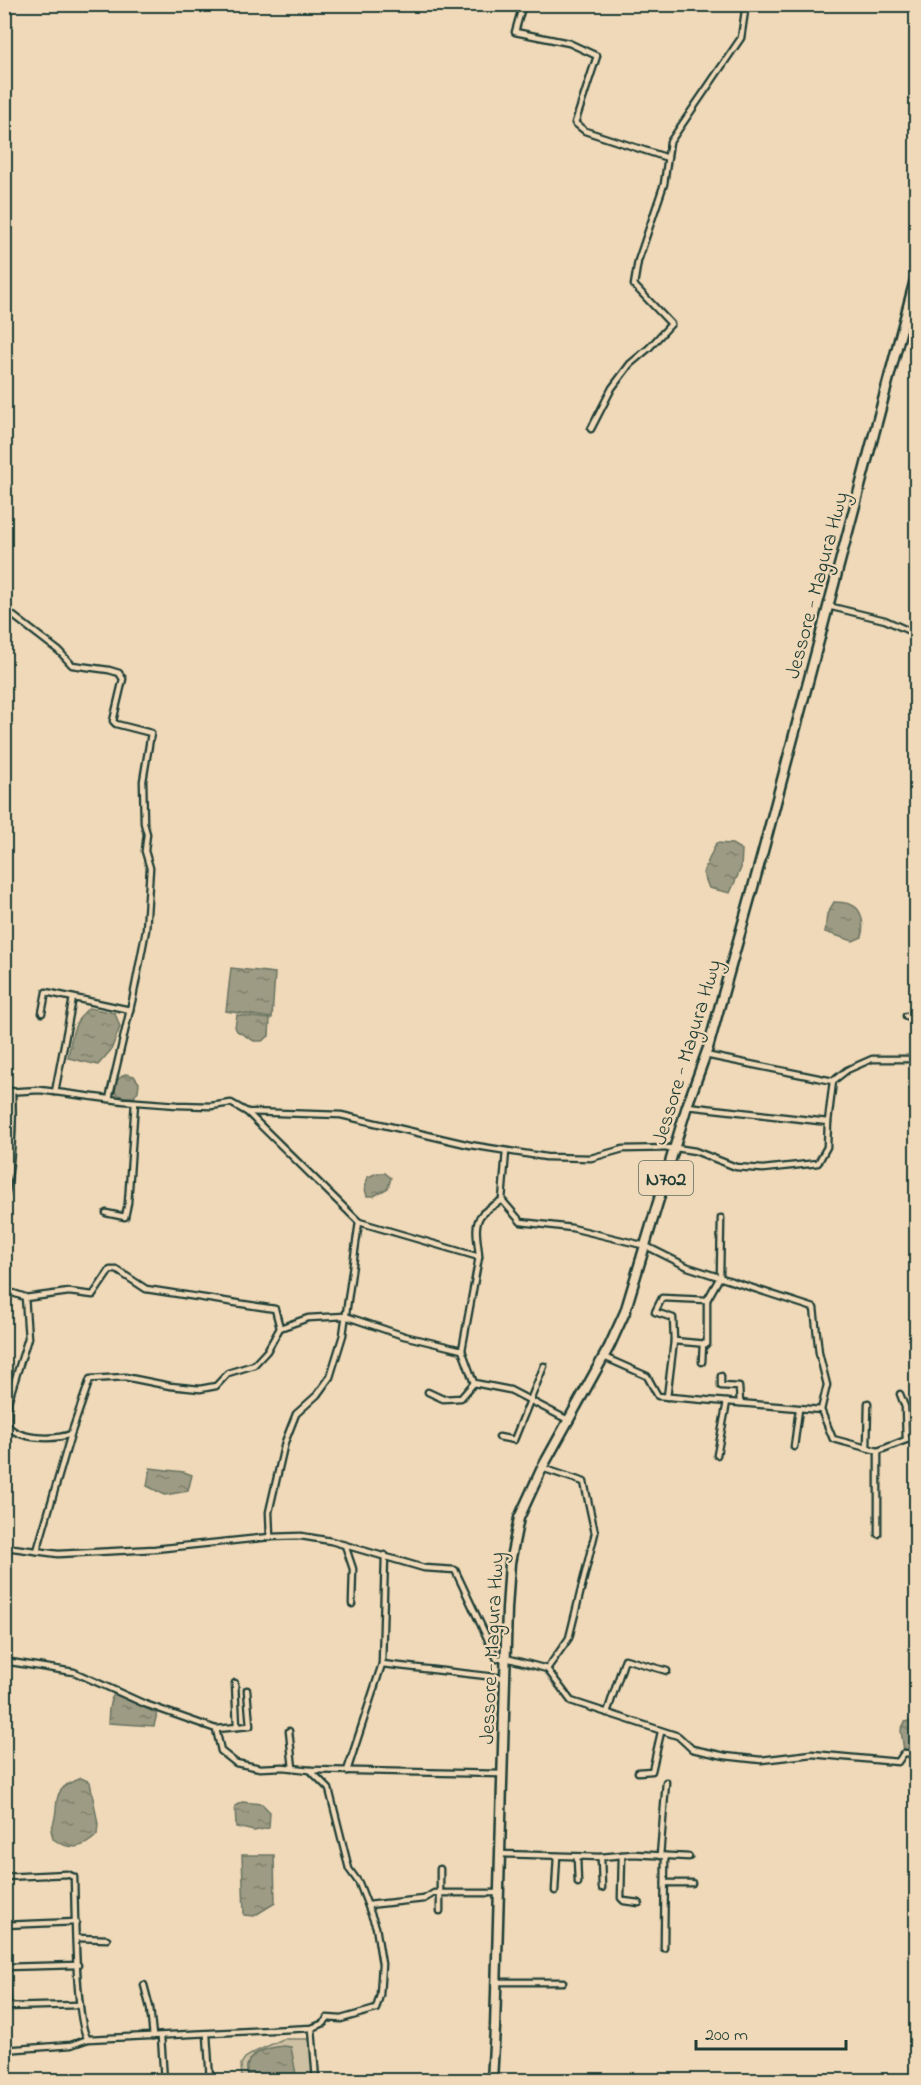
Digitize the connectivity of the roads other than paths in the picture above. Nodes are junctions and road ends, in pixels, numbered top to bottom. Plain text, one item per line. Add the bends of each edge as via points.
1 (523, 4) edge
2 (746, 4) edge
3 (668, 158) junction
4 (916, 276) edge
5 (591, 429) dead end
6 (828, 606) junction
7 (4, 612) edge
8 (916, 634) edge
9 (73, 998) junction
10 (130, 1010) junction
11 (42, 1013) dead end
12 (906, 1016) dead end
13 (916, 1017) edge
14 (705, 1054) junction
15 (916, 1059) edge
16 (833, 1081) junction
17 (12, 1091) junction
18 (4, 1092) edge
19 (55, 1092) junction
20 (109, 1099) junction
21 (135, 1102) junction
22 (687, 1106) junction
23 (247, 1112) junction
24 (828, 1122) junction
25 (676, 1148) junction
26 (506, 1151) junction
27 (502, 1200) junction
28 (4, 1203) edge
29 (106, 1213) dead end
30 (722, 1218) dead end
31 (4, 1222) edge
32 (358, 1222) junction
33 (4, 1231) edge
34 (646, 1246) junction
35 (479, 1257) junction
36 (720, 1277) junction
37 (4, 1290) edge
38 (25, 1298) junction
39 (707, 1300) junction
40 (345, 1316) junction
41 (280, 1328) junction
42 (674, 1341) junction
43 (703, 1344) junction
44 (462, 1350) junction
45 (604, 1358) junction
46 (702, 1362) dead end
47 (544, 1366) dead end
48 (721, 1376) dead end
49 (474, 1383) junction
50 (429, 1392) dead end
51 (900, 1394) dead end
52 (667, 1397) junction
53 (530, 1400) junction
54 (727, 1402) junction
55 (740, 1403) junction
56 (868, 1403) dead end
57 (799, 1409) junction
58 (821, 1410) junction
59 (570, 1421) junction
60 (8, 1426) junction
61 (71, 1434) junction
62 (4, 1436) edge
63 (916, 1436) edge
64 (499, 1437) dead end
65 (906, 1440) junction
66 (794, 1447) dead end
67 (867, 1448) junction
68 (879, 1451) junction
69 (717, 1455) dead end
70 (542, 1468) junction
71 (878, 1534) dead end
72 (270, 1537) junction
73 (4, 1544) edge
74 (345, 1545) junction
75 (37, 1551) junction
76 (385, 1555) junction
77 (352, 1604) dead end
78 (506, 1658) junction
79 (4, 1661) edge
80 (382, 1664) junction
81 (547, 1669) junction
82 (667, 1671) dead end
83 (505, 1678) junction
84 (235, 1683) dead end
85 (247, 1690) dead end
86 (607, 1713) junction
87 (237, 1727) junction
88 (216, 1729) junction
89 (289, 1731) dead end
90 (661, 1731) junction
91 (916, 1754) edge
92 (293, 1768) junction
93 (310, 1770) junction
94 (347, 1771) junction
95 (638, 1772) dead end
96 (503, 1774) junction
97 (666, 1782) dead end
98 (500, 1854) junction
99 (622, 1855) junction
100 (556, 1856) junction
101 (662, 1856) junction
102 (577, 1857) junction
103 (601, 1857) junction
104 (689, 1857) dead end
105 (440, 1869) dead end
106 (4, 1877) edge
107 (578, 1883) dead end
108 (665, 1883) junction
109 (692, 1883) dead end
110 (602, 1888) dead end
111 (555, 1891) dead end
112 (440, 1893) junction
113 (499, 1893) junction
114 (639, 1903) dead end
115 (368, 1905) junction
116 (440, 1911) dead end
117 (76, 1922) junction
118 (4, 1925) edge
119 (76, 1938) junction
120 (4, 1940) edge
121 (107, 1940) dead end
122 (664, 1948) dead end
123 (78, 1965) junction
124 (5, 1967) edge
125 (496, 1982) junction
126 (563, 1982) dead end
127 (144, 1984) dead end
128 (80, 2006) junction
129 (6, 2007) edge
130 (312, 2028) junction
131 (207, 2035) junction
132 (153, 2036) junction
133 (161, 2037) junction
134 (88, 2039) junction
135 (4, 2050) edge
136 (164, 2080) edge
137 (210, 2080) edge
138 (316, 2080) edge
139 (492, 2080) edge

1 - 3 street via 515,32 569,43 597,56 575,123 585,130
2 - 3 street via 741,38 670,142
3 - 5 street via 634,285 671,324 630,364 612,388
4 - 6 highway, Jessore - Magura Hwy / N702
6 - 8 street via 885,620
6 - 14 highway, Jessore - Magura Hwy / N702
7 - 10 street via 59,651 72,665 119,673 123,679 113,720 151,734 143,781 150,868 146,930
9 - 10 street
9 - 11 street via 46,992
9 - 19 street
10 - 20 street
12 - 13 street
14 - 16 street
14 - 22 highway, Jessore - Magura Hwy / N702
15 - 16 street via 872,1059
16 - 24 street
17 - 18 street
17 - 19 street
17 - 28 street
19 - 20 street
20 - 21 street
21 - 23 street via 231,1104
21 - 29 street via 128,1203 124,1217
22 - 24 street
22 - 25 highway, Jessore - Magura Hwy / N702
23 - 26 street via 341,1115
23 - 32 street
24 - 25 street via 827,1146 818,1163 763,1169 736,1167
25 - 26 street via 623,1149 591,1158
25 - 34 highway, Jessore - Magura Hwy / N702
26 - 27 street
27 - 34 street via 521,1222 572,1228
27 - 35 street via 481,1215 476,1230
30 - 36 street
31 - 33 street
32 - 35 street
32 - 40 street
34 - 36 street via 688,1267
34 - 45 highway, Jessore - Magura Hwy / N702 via 625,1312
35 - 44 street
36 - 39 street
36 - 58 street via 814,1308 827,1385
37 - 38 street
38 - 41 street via 69,1292 93,1295 110,1270 117,1270 146,1289 275,1309
38 - 60 street via 28,1338 8,1402
39 - 42 street via 662,1298 655,1312 673,1318
39 - 43 street via 707,1344
40 - 41 street via 308,1318
40 - 44 street
40 - 72 street via 330,1377 296,1414 285,1442 269,1512
41 - 61 street via 254,1365 228,1373 216,1386 200,1389 125,1377 90,1379
42 - 43 street
42 - 52 street
43 - 46 street
44 - 49 street
45 - 52 street via 647,1376 658,1396
45 - 59 highway, Jessore - Magura Hwy / N702
47 - 53 street
48 - 55 street via 721,1386 739,1387
49 - 50 street via 461,1398 443,1399
49 - 53 street via 510,1390
51 - 65 street via 905,1407
52 - 54 street
53 - 59 street
53 - 64 street via 514,1440
54 - 55 street
54 - 69 street
55 - 57 street
56 - 67 street
57 - 58 street
57 - 66 street
58 - 67 street via 833,1439
59 - 70 highway, Jessore - Magura Hwy / N702
60 - 61 street via 12,1431 38,1437 60,1439
60 - 62 street
61 - 75 street
63 - 65 street
65 - 68 street
67 - 68 street
68 - 71 street
70 - 78 highway, Jessore - Magura Hwy / N702 via 519,1518 512,1548
70 - 81 street via 584,1482 595,1533 569,1638
72 - 74 street via 301,1536
72 - 75 street via 155,1549 58,1554
73 - 75 street
74 - 76 street
74 - 77 street via 353,1569
76 - 78 street via 424,1568 455,1570 497,1659
76 - 80 street
78 - 81 street
78 - 83 highway, Jessore - Magura Hwy / N702
79 - 88 street via 74,1672 145,1704
80 - 83 street
80 - 94 street
81 - 86 street via 571,1701
82 - 86 street via 626,1659
83 - 96 highway, Jessore - Magura Hwy / N702
84 - 87 street
85 - 87 street via 250,1726
86 - 90 street
87 - 88 street
88 - 92 street via 221,1751 236,1763
89 - 92 street
90 - 91 street via 678,1736 692,1749 761,1760 812,1754 898,1762 904,1753
90 - 95 street via 652,1771
92 - 93 street
93 - 94 street
93 - 115 street via 329,1789 349,1869
94 - 96 street
96 - 98 highway, Jessore - Magura Hwy / N702
97 - 101 street
98 - 100 street
98 - 113 highway, Jessore - Magura Hwy / N702
99 - 101 street
99 - 103 street
99 - 114 street via 621,1898
100 - 102 street
100 - 111 street
101 - 104 street
101 - 108 street
102 - 103 street
102 - 107 street
103 - 110 street
105 - 112 street
106 - 117 street via 74,1877
108 - 109 street
108 - 122 street
112 - 113 street
112 - 115 street via 424,1899
112 - 116 street
113 - 125 highway, Jessore - Magura Hwy / N702
115 - 130 street via 382,1964 376,2008 341,2019 327,2018
117 - 118 street
117 - 119 street
119 - 121 street
119 - 123 street
120 - 124 street
123 - 124 street
123 - 128 street
124 - 129 street
125 - 126 street
125 - 139 highway, Jessore - Magura Hwy / N702
127 - 132 street
128 - 129 street
128 - 134 street
130 - 131 street
130 - 138 street
131 - 133 street
131 - 137 street
132 - 133 street
132 - 134 street
133 - 136 street
134 - 135 street via 70,2045

